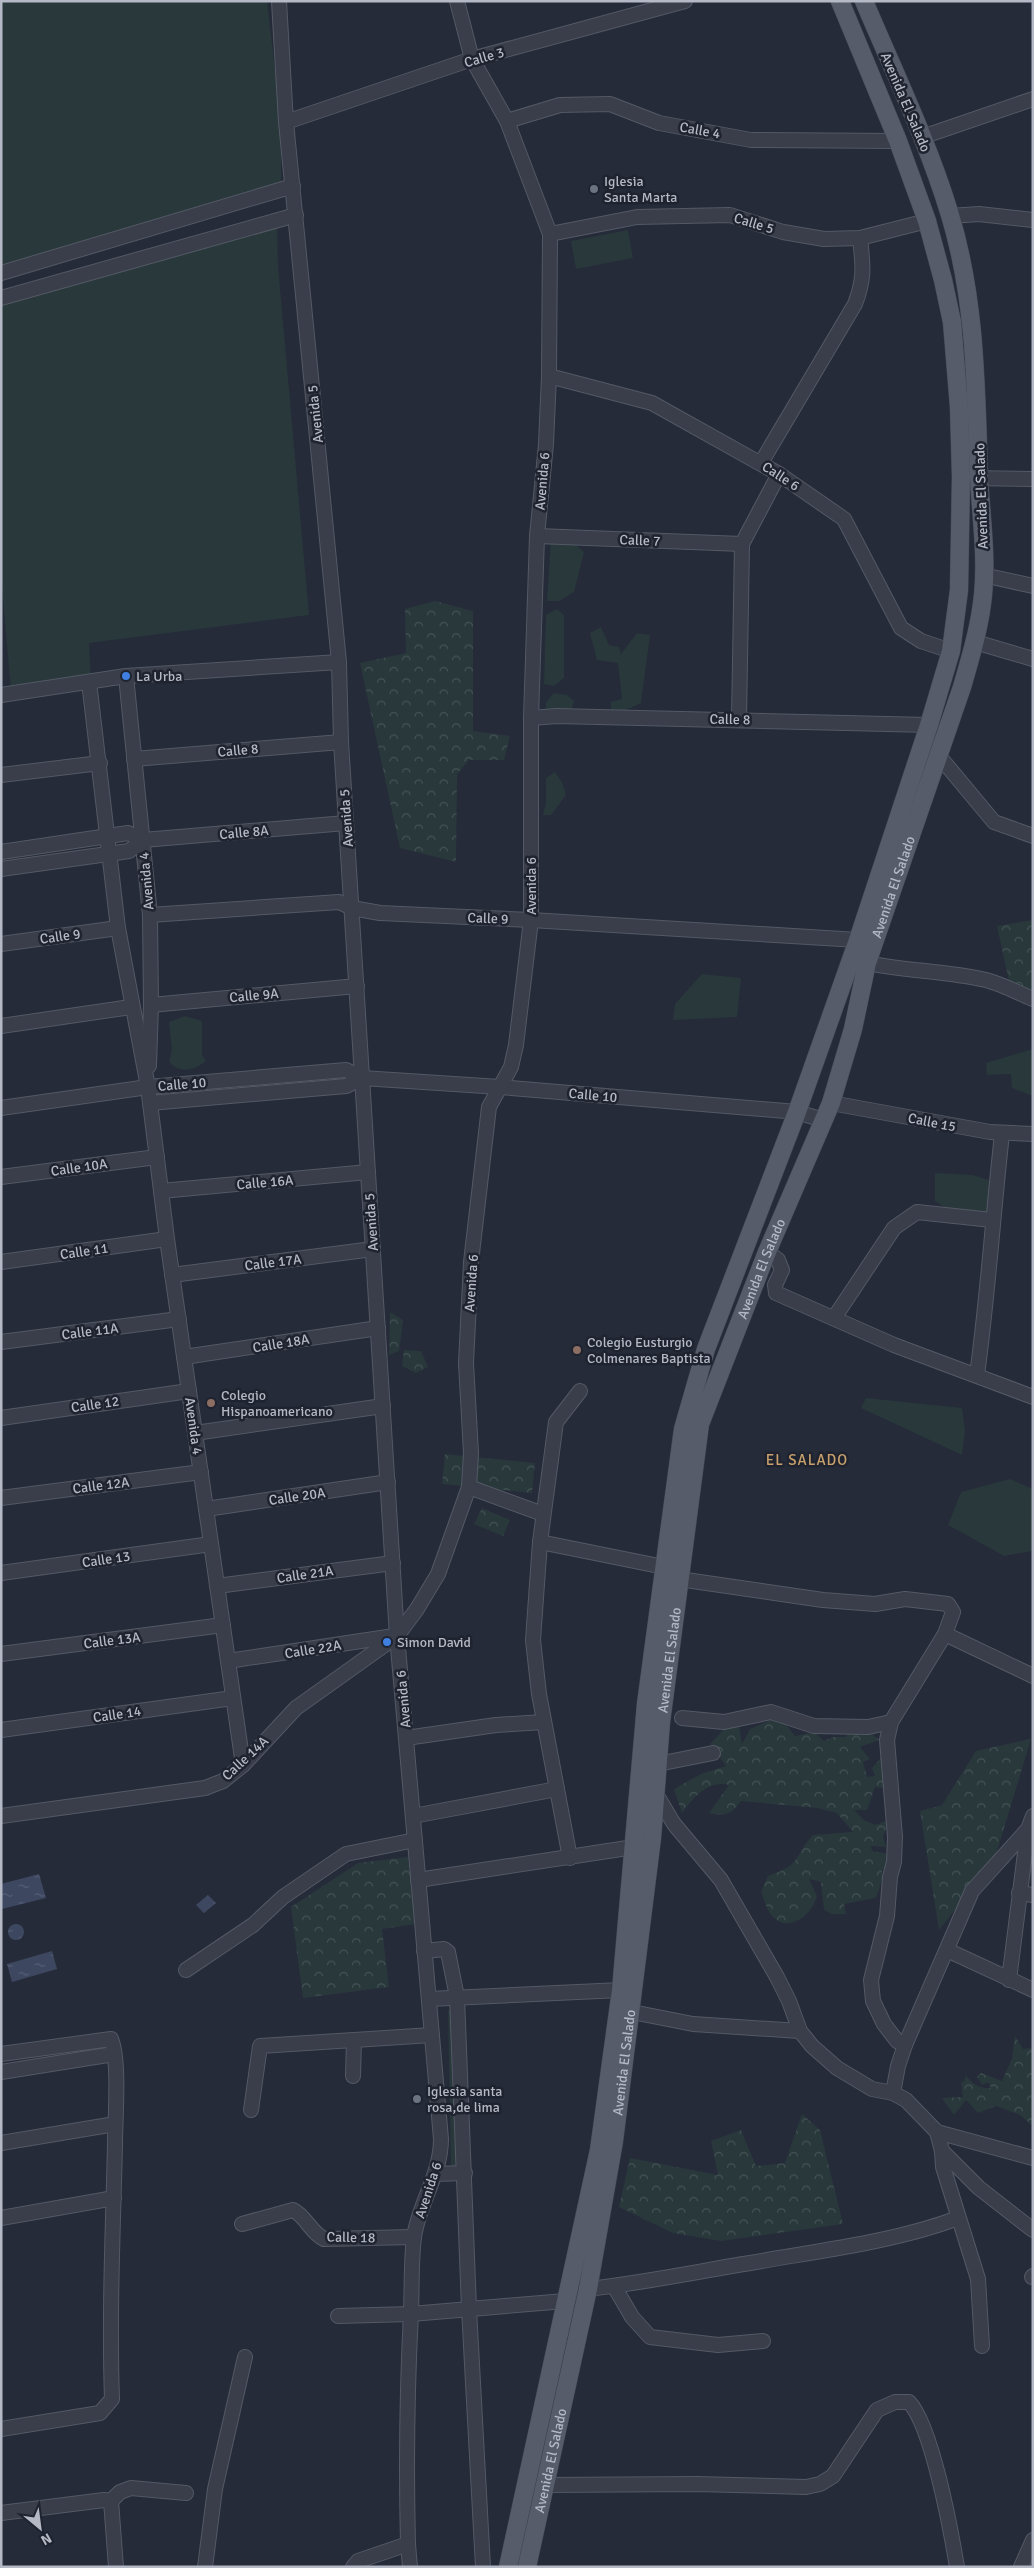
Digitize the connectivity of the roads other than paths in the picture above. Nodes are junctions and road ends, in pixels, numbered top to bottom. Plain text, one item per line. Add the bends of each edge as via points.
1 (279, 1) edge
2 (457, 1) edge
3 (685, 1) edge
4 (840, 1) edge
5 (864, 1) edge
6 (472, 59) junction
7 (1033, 99) edge
8 (507, 121) junction
9 (286, 122) junction
10 (922, 137) junction
11 (898, 141) junction
12 (293, 186) junction
13 (296, 215) junction
14 (950, 216) junction
15 (1033, 220) edge
16 (927, 221) junction
17 (550, 234) junction
18 (860, 238) junction
19 (1, 273) edge
20 (1, 298) edge
21 (549, 376) junction
22 (761, 463) junction
23 (779, 474) junction
24 (961, 477) junction
25 (980, 479) junction
26 (1033, 479) edge
27 (537, 536) junction
28 (742, 544) junction
29 (983, 574) junction
30 (1033, 586) edge
31 (975, 642) junction
32 (951, 651) junction
33 (1033, 659) edge
34 (339, 662) junction
35 (126, 676) junction
36 (89, 682) junction
37 (1, 695) edge
38 (530, 718) junction
39 (739, 720) junction
40 (929, 725) junction
41 (341, 742) junction
42 (939, 756) junction
43 (134, 759) junction
44 (100, 763) junction
45 (1, 775) edge
46 (346, 823) junction
47 (1033, 836) edge
48 (107, 837) junction
49 (142, 840) junction
50 (1, 852) edge
51 (108, 854) junction
52 (1, 869) edge
53 (352, 908) junction
54 (150, 915) junction
55 (531, 920) junction
56 (118, 928) junction
57 (858, 940) junction
58 (1, 944) edge
59 (867, 963) junction
60 (357, 986) junction
61 (1033, 999) edge
62 (151, 1005) junction
63 (131, 1007) junction
64 (1, 1026) edge
65 (362, 1078) junction
66 (148, 1087) junction
67 (500, 1087) junction
68 (831, 1102) junction
69 (150, 1103) junction
70 (1, 1108) edge
71 (797, 1112) junction
72 (824, 1120) junction
73 (1002, 1134) junction
74 (1033, 1134) edge
75 (156, 1157) junction
76 (368, 1172) junction
77 (1, 1177) edge
78 (161, 1191) junction
79 (992, 1220) junction
80 (167, 1239) junction
81 (373, 1249) junction
82 (768, 1252) junction
83 (1, 1262) edge
84 (172, 1275) junction
85 (834, 1318) junction
86 (179, 1319) junction
87 (378, 1328) junction
88 (1, 1342) edge
89 (184, 1357) junction
90 (977, 1375) junction
91 (189, 1391) junction
92 (580, 1392) dead end
93 (1033, 1397) edge
94 (383, 1406) junction
95 (1, 1418) edge
96 (195, 1433) junction
97 (201, 1472) junction
98 (388, 1482) junction
99 (469, 1487) junction
100 (1, 1498) edge
101 (206, 1509) junction
102 (543, 1514) junction
103 (540, 1542) junction
104 (211, 1544) junction
105 (393, 1563) junction
106 (664, 1567) junction
107 (1, 1573) edge
108 (679, 1579) junction
109 (217, 1586) junction
110 (223, 1625) junction
111 (945, 1634) junction
112 (397, 1636) junction
113 (1, 1654) edge
114 (228, 1662) junction
115 (1033, 1676) edge
116 (233, 1698) junction
117 (682, 1718) dead end
118 (544, 1722) junction
119 (891, 1722) junction
120 (1, 1730) edge
121 (406, 1738) junction
122 (713, 1752) dead end
123 (658, 1764) junction
124 (243, 1765) junction
125 (556, 1789) junction
126 (656, 1794) junction
127 (1, 1816) edge
128 (413, 1816) junction
129 (1030, 1823) edge
130 (415, 1840) junction
131 (634, 1847) junction
132 (570, 1858) junction
133 (418, 1880) junction
134 (1019, 1893) junction
135 (1033, 1895) edge
136 (947, 1950) junction
137 (424, 1951) junction
138 (186, 1970) dead end
139 (1009, 1980) junction
140 (621, 1990) junction
141 (1033, 1990) edge
142 (457, 1997) junction
143 (429, 2000) junction
144 (632, 2012) junction
145 (800, 2031) junction
146 (432, 2035) junction
147 (354, 2040) junction
148 (905, 2045) junction
149 (1, 2054) edge
150 (114, 2054) junction
151 (1, 2072) edge
152 (353, 2076) dead end
153 (893, 2093) junction
154 (251, 2110) dead end
155 (115, 2124) junction
156 (937, 2132) junction
157 (1, 2143) edge
158 (942, 2151) junction
159 (1033, 2158) edge
160 (464, 2173) junction
161 (435, 2174) junction
162 (114, 2198) junction
163 (1, 2218) edge
164 (958, 2218) junction
165 (242, 2224) dead end
166 (1033, 2230) edge
167 (414, 2237) junction
168 (614, 2286) junction
169 (588, 2289) junction
170 (565, 2301) junction
171 (469, 2309) junction
172 (411, 2314) junction
173 (338, 2316) dead end
174 (763, 2341) dead end
175 (982, 2346) dead end
176 (245, 2357) dead end
177 (1, 2429) edge
178 (545, 2485) junction
179 (186, 2493) dead end
180 (111, 2501) junction
181 (1, 2514) edge
182 (1033, 2540) edge
183 (408, 2544) junction
184 (116, 2567) edge
185 (205, 2567) edge
186 (353, 2567) edge
187 (410, 2567) edge
188 (483, 2567) edge
189 (508, 2567) edge
190 (528, 2567) edge
191 (957, 2567) edge
192 (1021, 2567) edge

1 - 9 street, Avenida 5
2 - 6 street, Avenida 6
3 - 6 street, Calle 3
4 - 11 main road, Avenida El Salado
5 - 10 main road, Avenida El Salado
6 - 8 street, Avenida 6
6 - 9 street, Calle 3
7 - 10 street
8 - 11 street, Calle 4 via 560,105 610,104 659,123 751,140
8 - 17 street, Avenida 6
9 - 12 street, Avenida 5
10 - 14 main road, Avenida El Salado
11 - 16 main road, Avenida El Salado
12 - 13 street, Avenida 5
12 - 19 street
13 - 20 street
13 - 34 street, Avenida 5
14 - 15 street via 978,214
14 - 25 main road, Avenida El Salado via 972,324
16 - 18 street, Calle 5
16 - 24 main road, Avenida El Salado via 952,322
17 - 18 street, Calle 5 via 637,217 730,215 824,239
17 - 21 street, Avenida 6
18 - 22 street via 863,283 855,304
21 - 22 street, Calle 6 via 652,403
21 - 27 street, Avenida 6
22 - 23 street, Calle 6
23 - 28 street
23 - 32 street, Calle 6 via 844,519 901,628 920,641
24 - 25 street
24 - 32 main road, Avenida El Salado via 959,590
25 - 26 street
25 - 29 main road, Avenida El Salado
27 - 28 street, Calle 7
27 - 38 street, Avenida 6
28 - 39 street
29 - 30 street
29 - 31 main road, Avenida El Salado
31 - 33 street
31 - 42 main road, Avenida El Salado
32 - 40 main road, Avenida El Salado
34 - 35 street
34 - 41 street, Avenida 5
35 - 36 street
35 - 43 street, Avenida 4
36 - 37 street
36 - 44 street, Avenida 4
38 - 39 street, Calle 8
38 - 55 street, Avenida 6
39 - 40 street, Calle 8
40 - 57 main road, Avenida El Salado
41 - 43 street, Calle 8
41 - 46 street, Avenida 5
42 - 47 street via 994,822
42 - 59 main road, Avenida El Salado
43 - 49 street, Avenida 4
44 - 45 street
44 - 48 street, Avenida 4
46 - 49 street, Calle 8A
46 - 53 street, Avenida 5
48 - 49 street, Calle 8A via 128,834
48 - 50 street, Calle 8A
48 - 51 street, Avenida 4
49 - 51 street, Calle 8A via 129,851
49 - 54 street, Avenida 4
51 - 52 street, Calle 8A
51 - 56 street, Avenida 4
53 - 54 street, Calle 9 via 339,902
53 - 55 street, Calle 9 via 380,913
53 - 60 street, Avenida 5
54 - 62 street, Avenida 4
55 - 57 street, Calle 9
55 - 67 street, Avenida 6 via 516,1045 511,1067
56 - 58 street, Calle 9
56 - 63 street, Avenida 4
57 - 71 main road, Avenida El Salado
59 - 61 street via 988,980
59 - 68 main road, Avenida El Salado via 853,1030
60 - 62 street, Calle 9A
60 - 65 street, Avenida 5
62 - 66 street, Avenida 4
63 - 64 street
63 - 66 street, Avenida 4
65 - 66 street, Calle 10 via 346,1070
65 - 67 street, Calle 10
65 - 69 street, Calle 10 via 346,1086
65 - 76 street, Avenida 5
66 - 69 street, Avenida 4
66 - 70 street, Calle 10
67 - 71 street, Calle 10
67 - 99 street, Avenida 6 via 489,1107 471,1262 466,1363 471,1452
68 - 72 main road, Avenida El Salado
68 - 73 street, Calle 15
69 - 75 street, Avenida 4
71 - 72 street, Calle 10
71 - 106 main road, Avenida El Salado via 703,1358 683,1429
72 - 82 main road, Avenida El Salado
73 - 74 street, Calle 15
73 - 79 street
75 - 77 street, Calle 10A
75 - 78 street, Avenida 4
76 - 78 street, Calle 16A
76 - 81 street, Avenida 5
78 - 80 street, Avenida 4
79 - 85 street via 918,1212 907,1217 894,1228
79 - 90 street via 986,1310
80 - 83 street, Calle 11
80 - 84 street, Avenida 4
81 - 84 street, Calle 17A
81 - 87 street, Avenida 5
82 - 85 street via 778,1260 782,1270 775,1285 776,1293
82 - 108 main road, Avenida El Salado via 700,1424
84 - 86 street, Avenida 4
85 - 90 street via 894,1345
86 - 88 street, Calle 11A
86 - 89 street, Avenida 4
87 - 89 street, Calle 18A
87 - 94 street, Avenida 5
89 - 91 street, Avenida 4
90 - 93 street
91 - 95 street, Calle 12
91 - 96 street, Avenida 4
92 - 102 street via 556,1422
94 - 96 street
94 - 98 street, Avenida 5
96 - 97 street, Avenida 4
97 - 100 street, Calle 12A
97 - 101 street, Avenida 4
98 - 101 street, Calle 20A
98 - 105 street, Avenida 5
99 - 102 street
99 - 112 street, Avenida 6 via 438,1574
101 - 104 street, Avenida 4
102 - 103 street
103 - 106 street
103 - 118 street via 533,1640
104 - 107 street, Calle 13
104 - 109 street, Avenida 4
105 - 109 street, Calle 21A
105 - 112 street, Avenida 5
106 - 131 main road, Avenida El Salado via 646,1704
108 - 111 street via 823,1600 875,1604 905,1599 948,1604 953,1612
108 - 123 main road, Avenida El Salado
109 - 110 street, Avenida 4
110 - 113 street, Calle 13A
110 - 114 street, Avenida 4
111 - 115 street
111 - 119 street
112 - 114 street, Calle 22A
112 - 121 street, Avenida 6
112 - 124 street, Calle 14A via 296,1708
114 - 116 street, Avenida 4
116 - 120 street, Calle 14
116 - 124 street, Avenida 4
117 - 119 street via 724,1722 771,1712 814,1726 868,1727
118 - 121 street
118 - 125 street
119 - 148 street via 887,1740 894,1862 887,1916 871,1980 873,2001 884,2024 897,2042
121 - 128 street, Avenida 6
122 - 123 street
123 - 126 main road, Avenida El Salado
124 - 127 street, Calle 14A via 205,1788
125 - 128 street
125 - 132 street
126 - 144 main road, Avenida El Salado
126 - 145 street via 674,1824 720,1880 741,1913 789,2000
128 - 130 street, Avenida 6
129 - 134 street
129 - 136 street via 972,1891
130 - 133 street, Avenida 6
130 - 138 street via 346,1854 283,1897 253,1925
131 - 132 street
131 - 140 main road, Avenida El Salado
132 - 133 street
133 - 137 street, Avenida 6
134 - 135 street
134 - 139 street
136 - 139 street
136 - 148 street
137 - 142 street via 444,1949 448,1952
137 - 143 street, Avenida 6
139 - 141 street
140 - 142 street
140 - 170 main road, Avenida El Salado via 599,2150
142 - 143 street
142 - 160 street
143 - 146 street, Avenida 6
144 - 145 street via 693,2024
144 - 169 main road, Avenida El Salado
145 - 153 street via 837,2068 872,2089
146 - 147 street
146 - 161 street, Avenida 6 via 441,2139
147 - 152 street
147 - 154 street via 260,2046
148 - 153 street
149 - 150 street via 107,2038 113,2044
150 - 151 street
150 - 155 street
153 - 156 street via 906,2100
155 - 157 street
155 - 162 street
156 - 158 street
156 - 159 street
158 - 164 street via 943,2167
158 - 166 street via 979,2188
160 - 161 street
160 - 171 street
161 - 167 street, Avenida 6 via 423,2200
162 - 163 street
162 - 177 street via 110,2336 112,2399 100,2413
164 - 168 street via 934,2227 798,2255
164 - 175 street via 978,2279
165 - 167 street, Calle 18 via 293,2210 299,2213 314,2234 324,2239
167 - 172 street, Avenida 6
168 - 169 street
168 - 174 street via 632,2317 650,2337 718,2345
169 - 178 main road, Avenida El Salado
170 - 171 street
170 - 189 main road, Avenida El Salado
171 - 172 street
171 - 188 street
172 - 173 street
172 - 183 street, Avenida 6 via 406,2407
176 - 185 street via 215,2488
178 - 190 main road, Avenida El Salado
178 - 191 street via 806,2487 820,2484 833,2476 877,2410 895,2402 909,2402 917,2411 932,2454
179 - 180 street via 130,2488
180 - 181 street
180 - 184 street
182 - 192 street
183 - 186 street via 358,2561
183 - 187 street, Avenida 6

